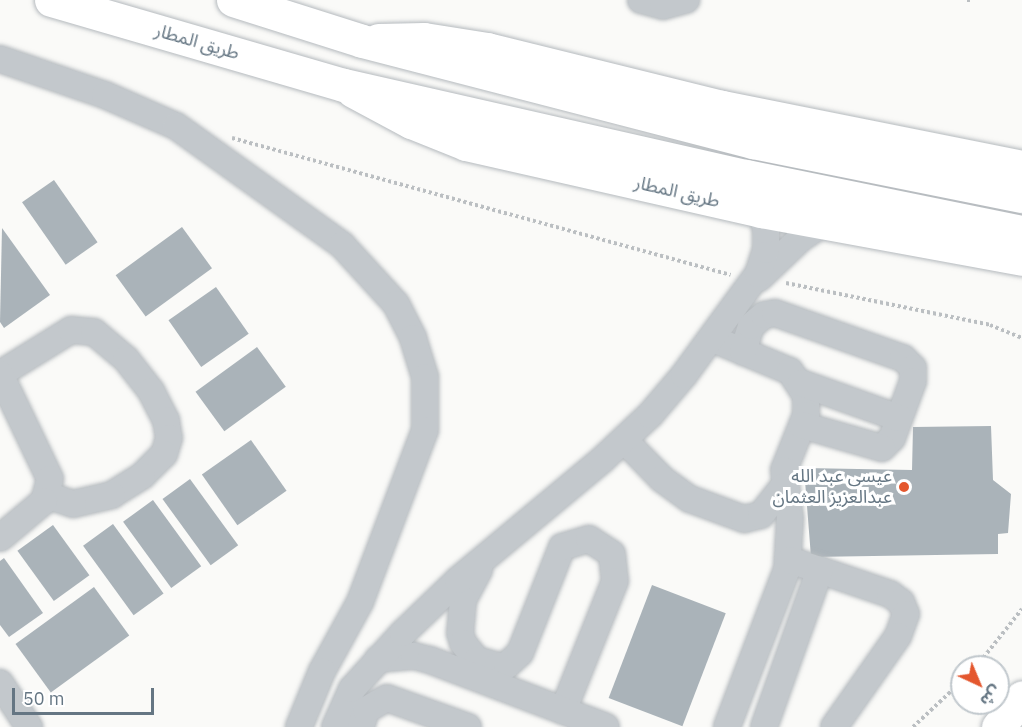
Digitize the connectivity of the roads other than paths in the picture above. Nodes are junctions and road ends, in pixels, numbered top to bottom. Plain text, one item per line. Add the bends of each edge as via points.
1 (51, 0) edge
2 (233, 0) edge
3 (641, 0) edge
4 (686, 0) edge
5 (362, 41) junction
6 (0, 59) edge
7 (344, 85) junction
8 (901, 144) junction
9 (1022, 146) edge
10 (1022, 167) edge
11 (1022, 196) edge
12 (761, 211) junction
13 (826, 222) junction
14 (1022, 232) edge
15 (916, 237) junction
16 (1022, 259) edge
17 (1022, 279) edge
18 (753, 282) junction
19 (713, 339) junction
20 (743, 352) junction
21 (0, 374) edge
22 (801, 383) junction
23 (899, 418) junction
24 (802, 425) junction
25 (624, 440) junction
26 (783, 487) junction
27 (47, 495) junction
28 (0, 538) edge
29 (486, 556) junction
30 (789, 560) junction
31 (820, 570) junction
32 (378, 659) junction
33 (0, 683) edge
34 (1022, 697) edge
35 (563, 711) junction
36 (29, 727) edge
37 (300, 727) edge
38 (335, 727) edge
39 (361, 727) edge
40 (468, 727) edge
41 (606, 727) edge
42 (727, 727) edge
43 (764, 727) edge
44 (834, 727) edge
45 (998, 727) edge

1 - 7 main road, طريق المطار
2 - 5 main road
3 - 4 street via 663,6
5 - 8 main road via 424,39 487,49 722,107
5 - 11 main road via 753,142
6 - 37 street via 105,95 176,126 342,245 396,304 413,338 425,377 425,430 360,602 322,671
7 - 12 main road, طريق المطار via 411,122 466,144
7 - 14 main road, طريق المطار via 746,176
8 - 9 main road
8 - 10 main road
12 - 13 main road, طريق المطار
12 - 18 street via 766,250
13 - 15 main road, طريق المطار
13 - 18 street via 801,238
15 - 16 main road, طريق المطار
15 - 17 main road
18 - 19 street
19 - 20 street
19 - 25 street
20 - 22 street via 790,371
20 - 23 street via 752,326 764,315 775,313 903,358 914,371
21 - 27 street via 46,465 50,479
21 - 27 street via 71,330 94,332 126,358 152,391 166,420 168,438 164,454 142,476 112,495 73,504
22 - 23 street
22 - 24 street via 806,396
23 - 24 street via 888,443 876,449
24 - 26 street via 784,470
25 - 26 street via 662,479 690,500 744,519 761,515
25 - 29 street
26 - 30 street via 790,519
27 - 28 street via 21,524
29 - 32 street
29 - 35 street via 463,600 460,633 477,660 498,666 507,665 520,653 562,547 589,539 612,554 615,581
30 - 31 street
30 - 42 street
31 - 43 street
31 - 44 street via 890,594 901,602 906,614 898,636
32 - 35 street via 414,656 430,660
32 - 38 street via 352,689
33 - 36 street
34 - 45 main road
35 - 41 street
39 - 40 street via 366,710 387,698

